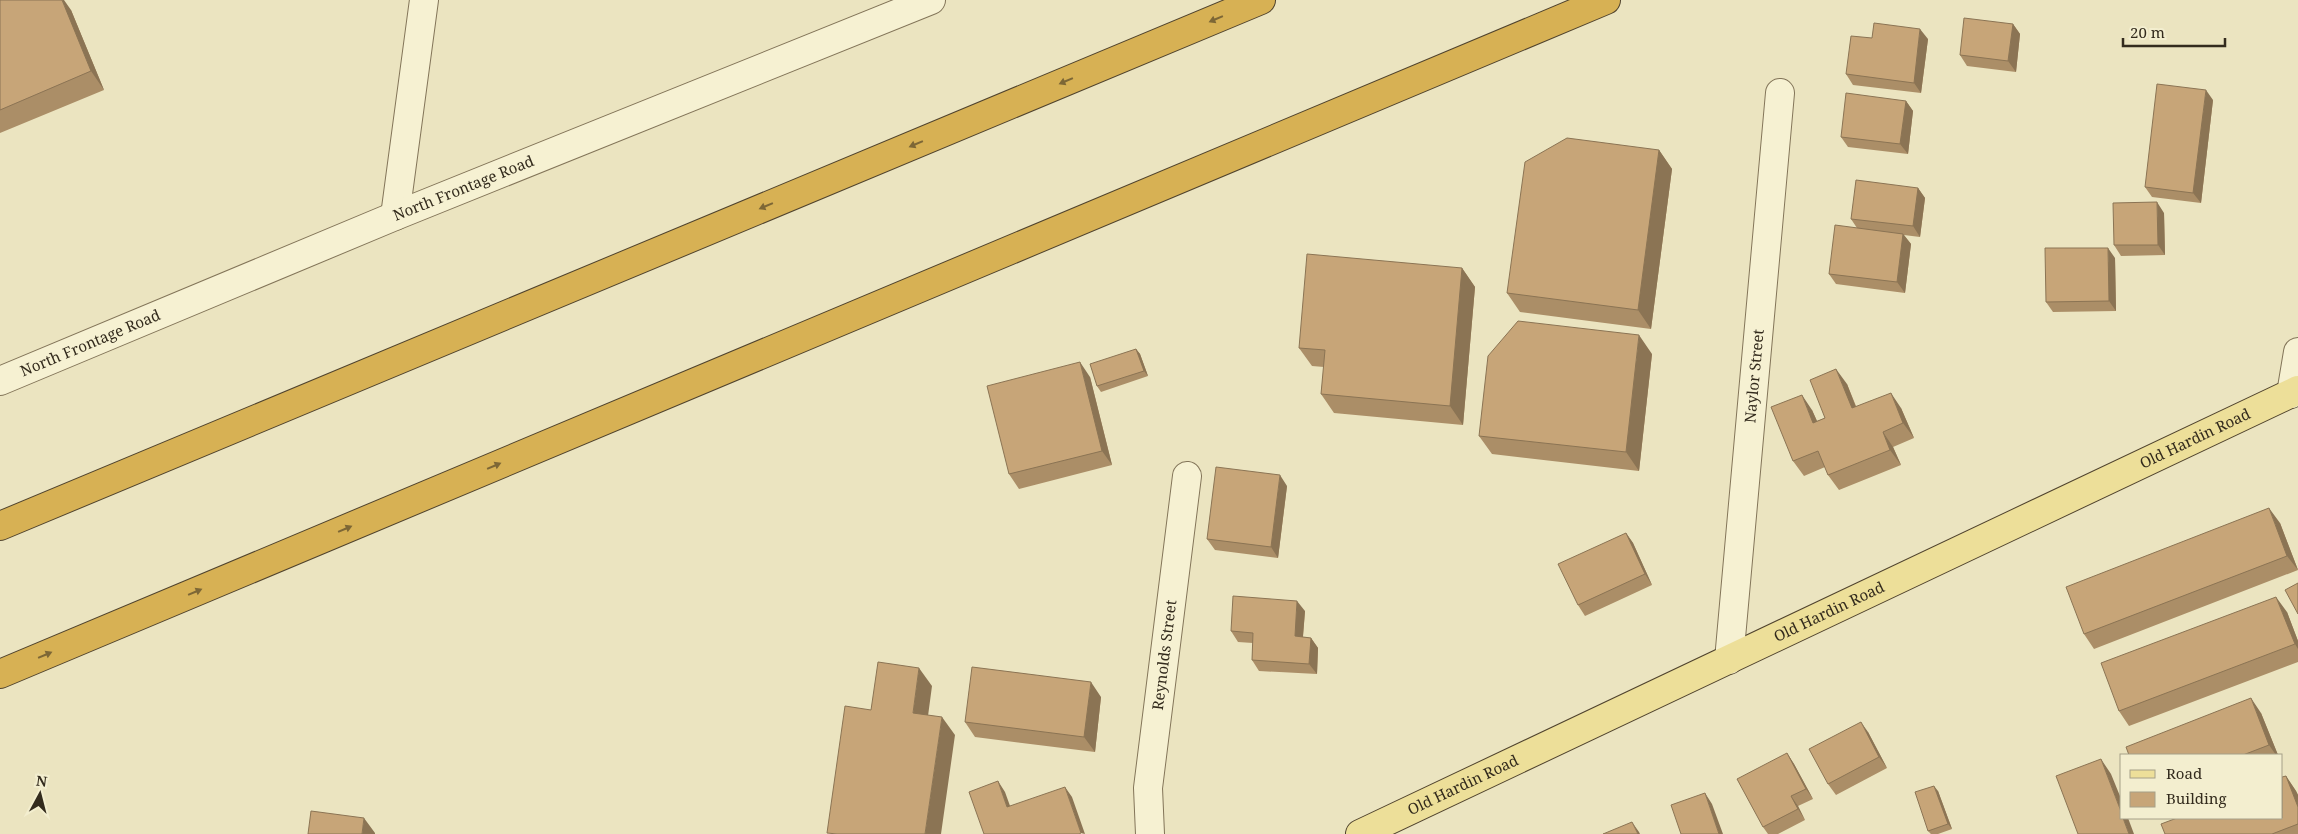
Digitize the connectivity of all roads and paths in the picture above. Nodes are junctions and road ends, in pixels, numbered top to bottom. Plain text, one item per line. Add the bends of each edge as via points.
1 (424, 0) edge
2 (931, 0) edge
3 (1261, 0) edge
4 (1606, 0) edge
5 (1780, 93) dead end
6 (395, 216) junction
7 (2298, 352) edge
8 (0, 381) edge
9 (2294, 392) edge
10 (1187, 476) dead end
11 (0, 526) edge
12 (1729, 660) junction
13 (0, 674) edge
14 (1150, 834) edge
15 (1360, 834) edge

1 - 6 street
2 - 6 street, North Frontage Road
3 -> 11 highway
13 -> 4 highway
5 - 12 street, Naylor Street
6 - 8 street, North Frontage Road
7 - 9 street
9 - 12 main road, Old Hardin Road
10 - 14 street, Reynolds Street via 1148,788
12 - 15 main road, Old Hardin Road

